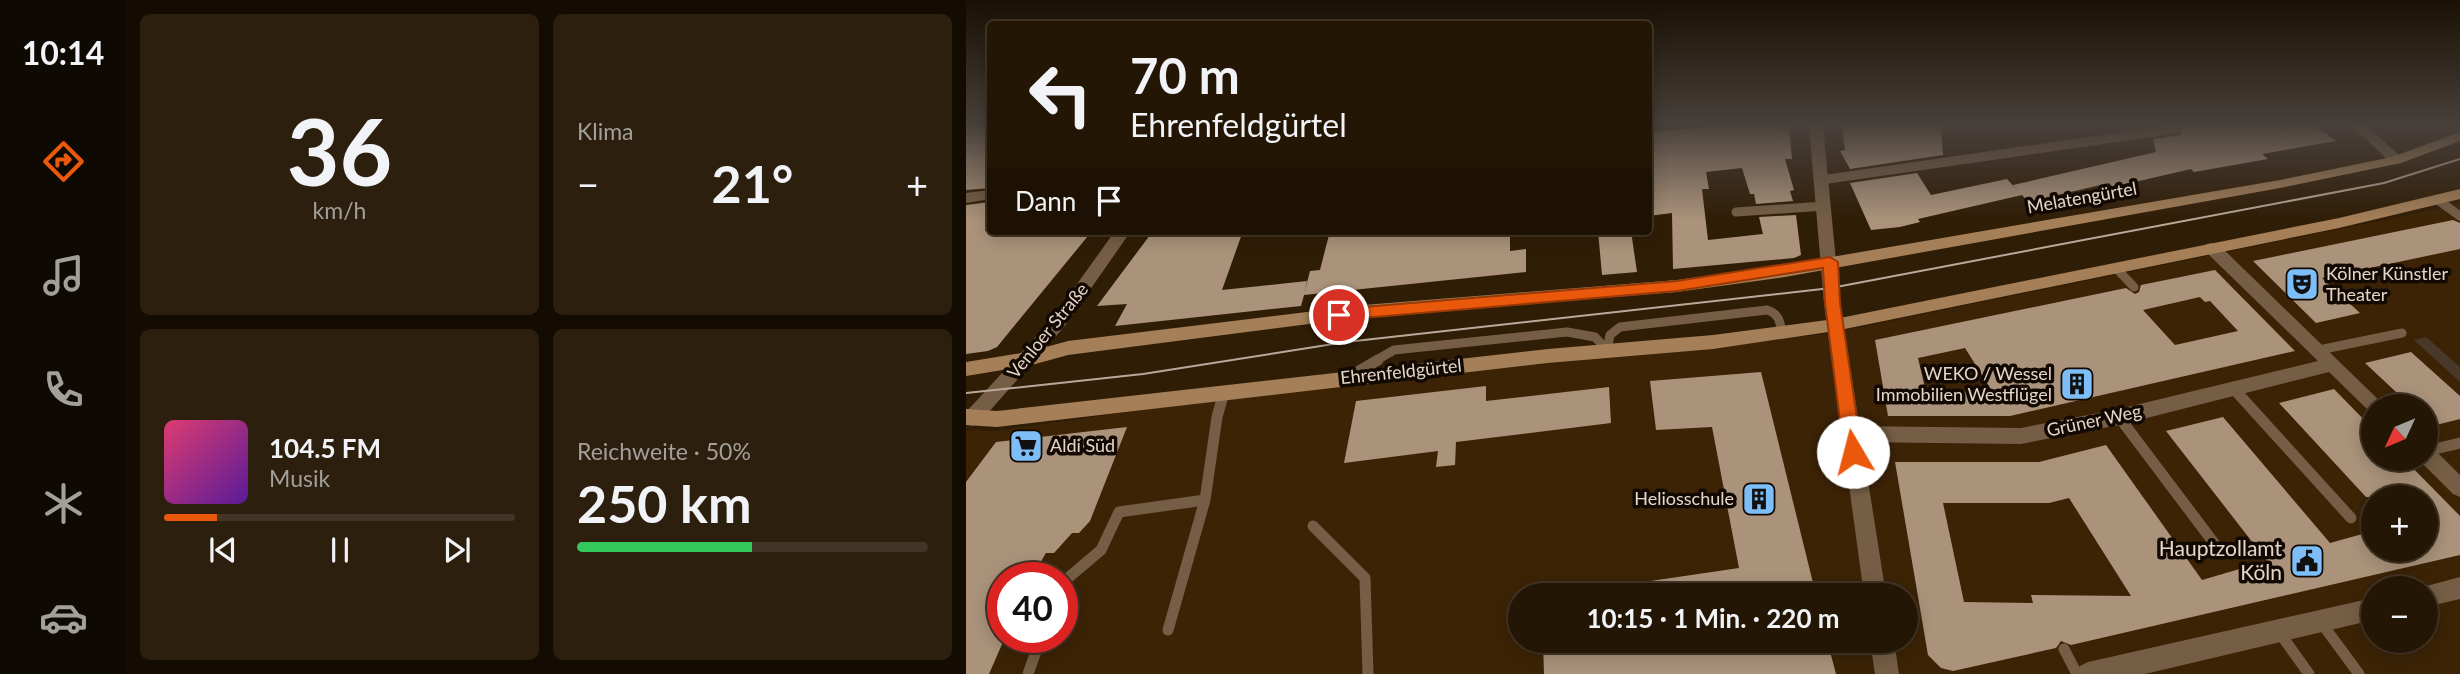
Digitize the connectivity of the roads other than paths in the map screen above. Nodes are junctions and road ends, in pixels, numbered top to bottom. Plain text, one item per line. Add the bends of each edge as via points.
1 (1819, 157) edge
2 (1978, 157) edge
3 (2393, 157) edge
4 (2403, 157) edge
5 (2396, 160) junction
6 (1821, 180) junction
7 (2460, 194) edge
8 (2438, 200) junction
9 (1825, 206) junction
10 (1736, 212) dead end
11 (2460, 216) edge
12 (1120, 235) edge
13 (2212, 248) junction
14 (1830, 262) junction
15 (2117, 269) junction
16 (2134, 287) dead end
17 (1835, 324) junction
18 (1782, 332) junction
19 (2402, 333) dead end
20 (1607, 350) junction
21 (2326, 357) junction
22 (1028, 359) junction
23 (966, 369) edge
24 (2233, 388) junction
25 (1217, 393) junction
26 (2364, 394) edge
27 (2119, 417) junction
28 (968, 420) edge
29 (1850, 434) junction
30 (2460, 443) edge
31 (2438, 449) edge
32 (2438, 465) edge
33 (2460, 488) edge
34 (1205, 500) junction
35 (2351, 519) dead end
36 (1313, 526) dead end
37 (2220, 551) dead end
38 (1078, 569) edge
39 (1873, 583) edge
40 (2460, 588) edge
41 (2438, 593) edge
42 (2361, 612) edge
43 (2320, 621) junction
44 (1168, 630) dead end
45 (2278, 632) junction
46 (2064, 649) dead end
47 (1035, 653) edge
48 (1884, 653) edge
49 (1028, 674) edge
50 (1368, 674) edge
51 (1887, 674) edge
52 (2077, 674) edge
53 (2088, 674) edge
54 (2309, 674) edge
55 (2359, 674) edge

1 - 6 street
2 - 6 lane
3 - 5 street
4 - 5 main road, Melatengürtel
5 - 14 main road, Melatengürtel
6 - 9 street
7 - 8 main road
8 - 11 lane
8 - 13 main road
9 - 10 lane
9 - 14 street
12 - 22 street, Venloer Straße
13 - 15 main road
13 - 21 street
14 - 17 street
14 - 22 main road via 1677,286 1351,313 1068,348
15 - 16 lane
15 - 17 main road
17 - 18 main road, Ehrenfeldgürtel
17 - 29 street
18 - 20 main road, Ehrenfeldgürtel
18 - 20 lane via 1779,319 1767,310 1620,327 1610,335
19 - 21 lane
20 - 25 main road, Ehrenfeldgürtel
21 - 24 street, Grüner Weg
21 - 26 street
22 - 23 main road
22 - 28 street, Venloer Straße
24 - 27 street, Grüner Weg
24 - 35 lane
25 - 28 main road, Ehrenfeldgürtel
25 - 34 lane
27 - 29 street, Grüner Weg via 2021,436
27 - 37 lane
29 - 39 street
30 - 31 lane
32 - 33 street
34 - 38 lane via 1119,512 1101,550
34 - 44 lane
36 - 50 lane via 1365,578
40 - 41 street
42 - 43 street
43 - 45 street
43 - 55 lane
45 - 53 street
45 - 54 lane
46 - 52 lane
47 - 49 lane
48 - 51 street

